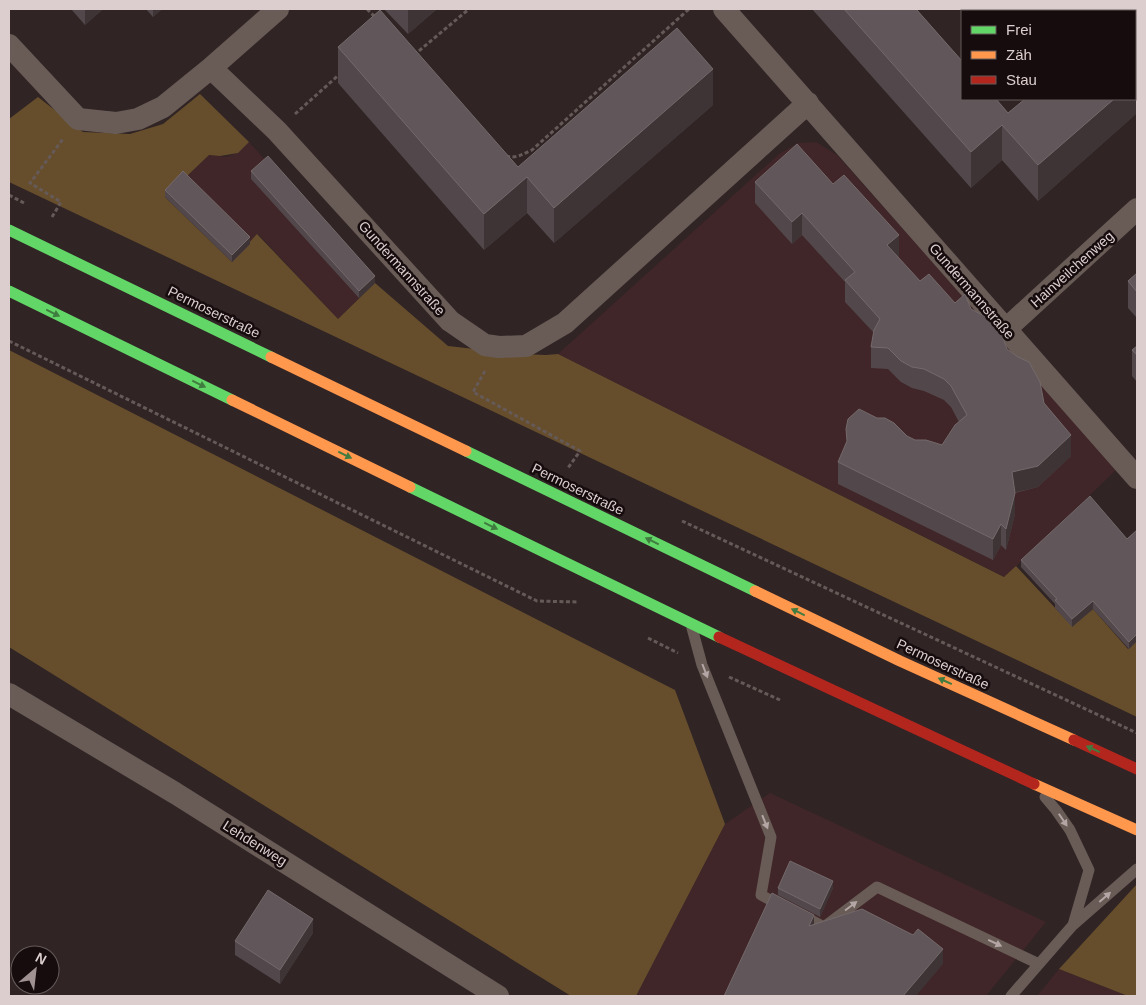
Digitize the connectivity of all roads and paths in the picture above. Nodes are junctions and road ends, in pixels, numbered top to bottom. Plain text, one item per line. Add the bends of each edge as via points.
1 (278, 9) edge
2 (367, 9) edge
3 (469, 9) edge
4 (689, 9) edge
5 (724, 9) edge
6 (375, 18) edge
7 (9, 45) edge
8 (412, 57) edge
9 (211, 68) junction
10 (341, 72) dead end
11 (808, 103) junction
12 (78, 119) junction
13 (276, 131) junction
14 (503, 154) edge
15 (9, 195) edge
16 (26, 204) dead end
17 (1137, 209) edge
18 (44, 213) dead end
19 (9, 230) edge
20 (9, 291) edge
21 (1006, 329) junction
22 (9, 341) edge
23 (499, 347) junction
24 (568, 468) dead end
25 (1137, 478) edge
26 (676, 518) dead end
27 (586, 606) dead end
28 (691, 624) junction
29 (640, 634) dead end
30 (702, 665) junction
31 (9, 694) edge
32 (783, 701) dead end
33 (1137, 733) edge
34 (1137, 769) edge
35 (1032, 783) junction
36 (1137, 830) edge
37 (1137, 869) edge
38 (1073, 925) junction
39 (1038, 964) junction
40 (498, 996) edge
41 (1011, 996) edge

1 - 9 street
2 - 6 path
3 - 8 path
4 - 14 path via 532,150 520,156
5 - 11 street, Gundermannstraße
7 - 12 street
9 - 12 street via 163,107 138,119 116,122
9 - 13 street, Gundermannstraße
10 - 13 path
11 - 21 street, Gundermannstraße
11 - 23 street, Gundermannstraße via 565,322 526,346
12 - 18 path via 30,183 61,202 52,217
13 - 23 street, Gundermannstraße via 450,321 485,345
15 - 16 path
17 - 21 street, Hainveilchenweg
34 -> 19 main road, Permoserstraße via 900,661
20 -> 28 main road
21 - 25 street, Gundermannstraße
22 - 27 path via 537,601 577,602
23 - 24 path via 473,392 580,450
26 - 33 path
28 - 30 lane
28 - 35 main road
29 - 30 path
30 - 32 path
30 -> 39 lane via 771,837 761,895 824,927 877,887
31 - 40 street, Lehdenweg via 184,798
35 - 36 main road
35 -> 38 lane via 1070,830 1089,870
38 -> 37 lane
38 - 39 lane
39 - 41 lane

